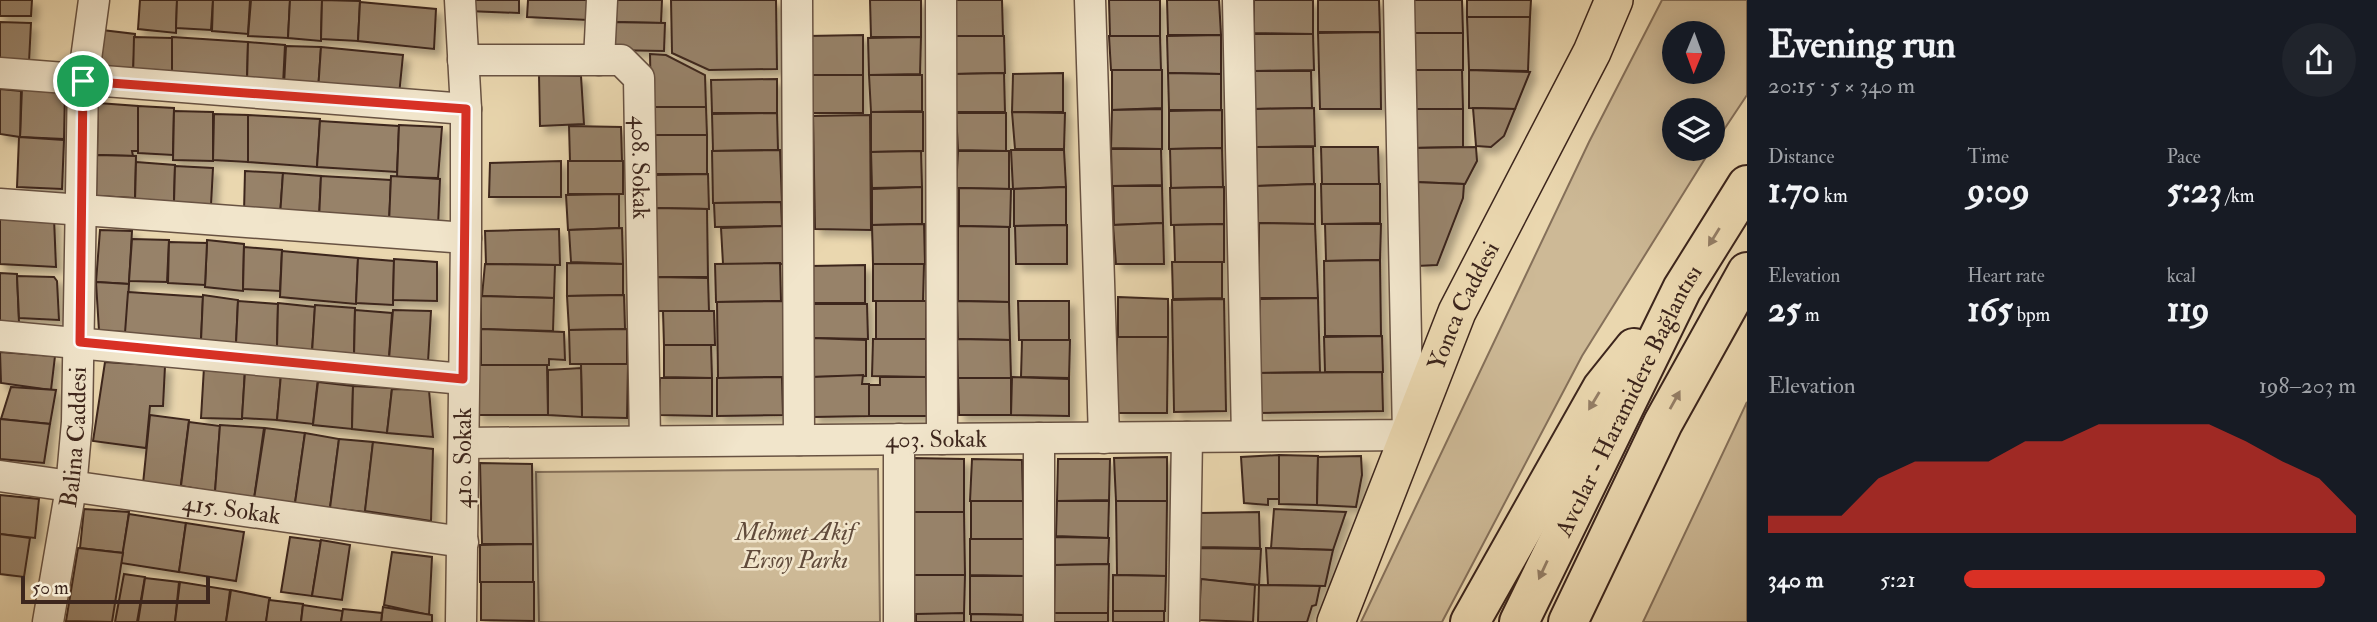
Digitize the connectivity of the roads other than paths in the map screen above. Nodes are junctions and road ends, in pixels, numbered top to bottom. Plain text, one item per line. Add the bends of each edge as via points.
1 (94, 0) edge
2 (460, 0) edge
3 (602, 0) edge
4 (797, 0) edge
5 (941, 0) edge
6 (1090, 0) edge
7 (1238, 0) edge
8 (1399, 0) edge
9 (1614, 0) edge
10 (463, 60) junction
11 (598, 60) junction
12 (0, 73) edge
13 (83, 81) junction
14 (466, 109) junction
15 (1747, 185) edge
16 (0, 204) edge
17 (82, 209) junction
18 (466, 238) junction
19 (1747, 272) edge
20 (1682, 289) junction
21 (0, 336) edge
22 (80, 342) junction
23 (463, 379) junction
24 (1408, 435) junction
25 (1247, 436) junction
26 (1187, 437) junction
27 (1039, 438) junction
28 (1104, 438) junction
29 (899, 439) junction
30 (942, 439) junction
31 (799, 440) junction
32 (645, 441) junction
33 (464, 443) junction
34 (0, 476) edge
35 (71, 488) junction
36 (1623, 505) junction
37 (463, 542) junction
38 (48, 622) edge
39 (461, 622) edge
40 (899, 622) edge
41 (1039, 622) edge
42 (1184, 622) edge
43 (1336, 622) edge
44 (1470, 622) edge
45 (1519, 622) edge
46 (1568, 622) edge
47 (1595, 622) edge

1 - 13 street, Balina Caddesi
2 - 10 street, 410. Sokak
3 - 11 street
4 - 31 street
5 - 30 street
6 - 28 street
7 - 25 street
8 - 24 street
9 - 24 main road, Yonca Caddesi via 1457,312
10 - 11 street, 408. Sokak
10 - 14 street, 410. Sokak
11 - 32 street, 408. Sokak via 621,60 639,78
12 - 13 street
13 - 14 street
13 - 17 street, Balina Caddesi
14 - 18 street, 410. Sokak
15 -> 20 highway, Avcılar - Haramidere Bağlantısı
16 - 17 street
17 - 18 street
17 - 22 street, Balina Caddesi
18 - 23 street, 410. Sokak
36 -> 19 highway, Avcılar - Haramidere Bağlantısı
20 -> 44 highway via 1602,388
20 -> 45 highway, Avcılar - Haramidere Bağlantısı
21 - 22 street
22 - 23 street
22 - 35 street, Balina Caddesi
23 - 33 street, 410. Sokak
24 - 25 street, 403. Sokak
24 - 43 main road, Yonca Caddesi
25 - 26 street, 403. Sokak
26 - 28 street, 403. Sokak
26 - 42 street
27 - 28 street, 403. Sokak
27 - 30 street, 403. Sokak
27 - 41 street
29 - 30 street, 403. Sokak
29 - 31 street, 403. Sokak
29 - 40 street
31 - 32 street, 403. Sokak
32 - 33 street, 403. Sokak
33 - 37 street, 410. Sokak
34 - 35 street, 415. Sokak
35 - 37 street, 415. Sokak
35 - 38 street, Balina Caddesi
36 - 46 highway, Avcılar - Haramidere Bağlantısı
36 - 47 highway
37 - 39 street, 410. Sokak

